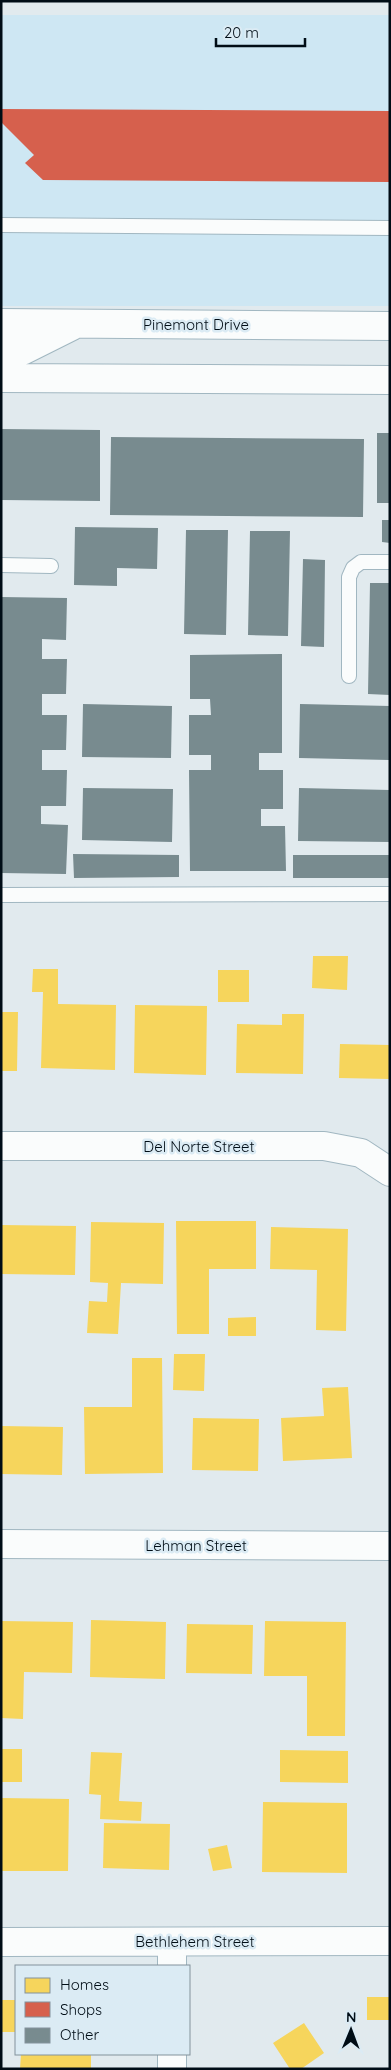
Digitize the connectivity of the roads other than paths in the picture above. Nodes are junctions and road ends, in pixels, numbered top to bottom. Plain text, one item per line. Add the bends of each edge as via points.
1 (1, 225) edge
2 (390, 228) edge
3 (1, 324) edge
4 (78, 324) junction
5 (390, 326) edge
6 (1, 350) edge
7 (1, 378) edge
8 (390, 380) edge
9 (390, 562) edge
10 (1, 565) edge
11 (52, 566) dead end
12 (349, 676) dead end
13 (390, 894) edge
14 (1, 895) edge
15 (1, 1146) edge
16 (390, 1172) edge
17 (1, 1544) edge
18 (390, 1546) edge
19 (390, 1941) edge
20 (1, 1942) edge
21 (172, 1954) edge
22 (172, 2055) edge
23 (172, 2069) edge

1 - 2 lane
3 - 4 street, Pinemont Drive
4 - 5 street, Pinemont Drive
4 - 6 street via 22,351
7 - 8 street
9 - 12 lane via 361,562 349,577
10 - 11 lane
13 - 14 lane
15 - 16 street, Del Norte Street via 324,1146 361,1153
17 - 18 street, Lehman Street
19 - 21 street, Bethlehem Street
20 - 21 street, Bethlehem Street
22 - 23 street

